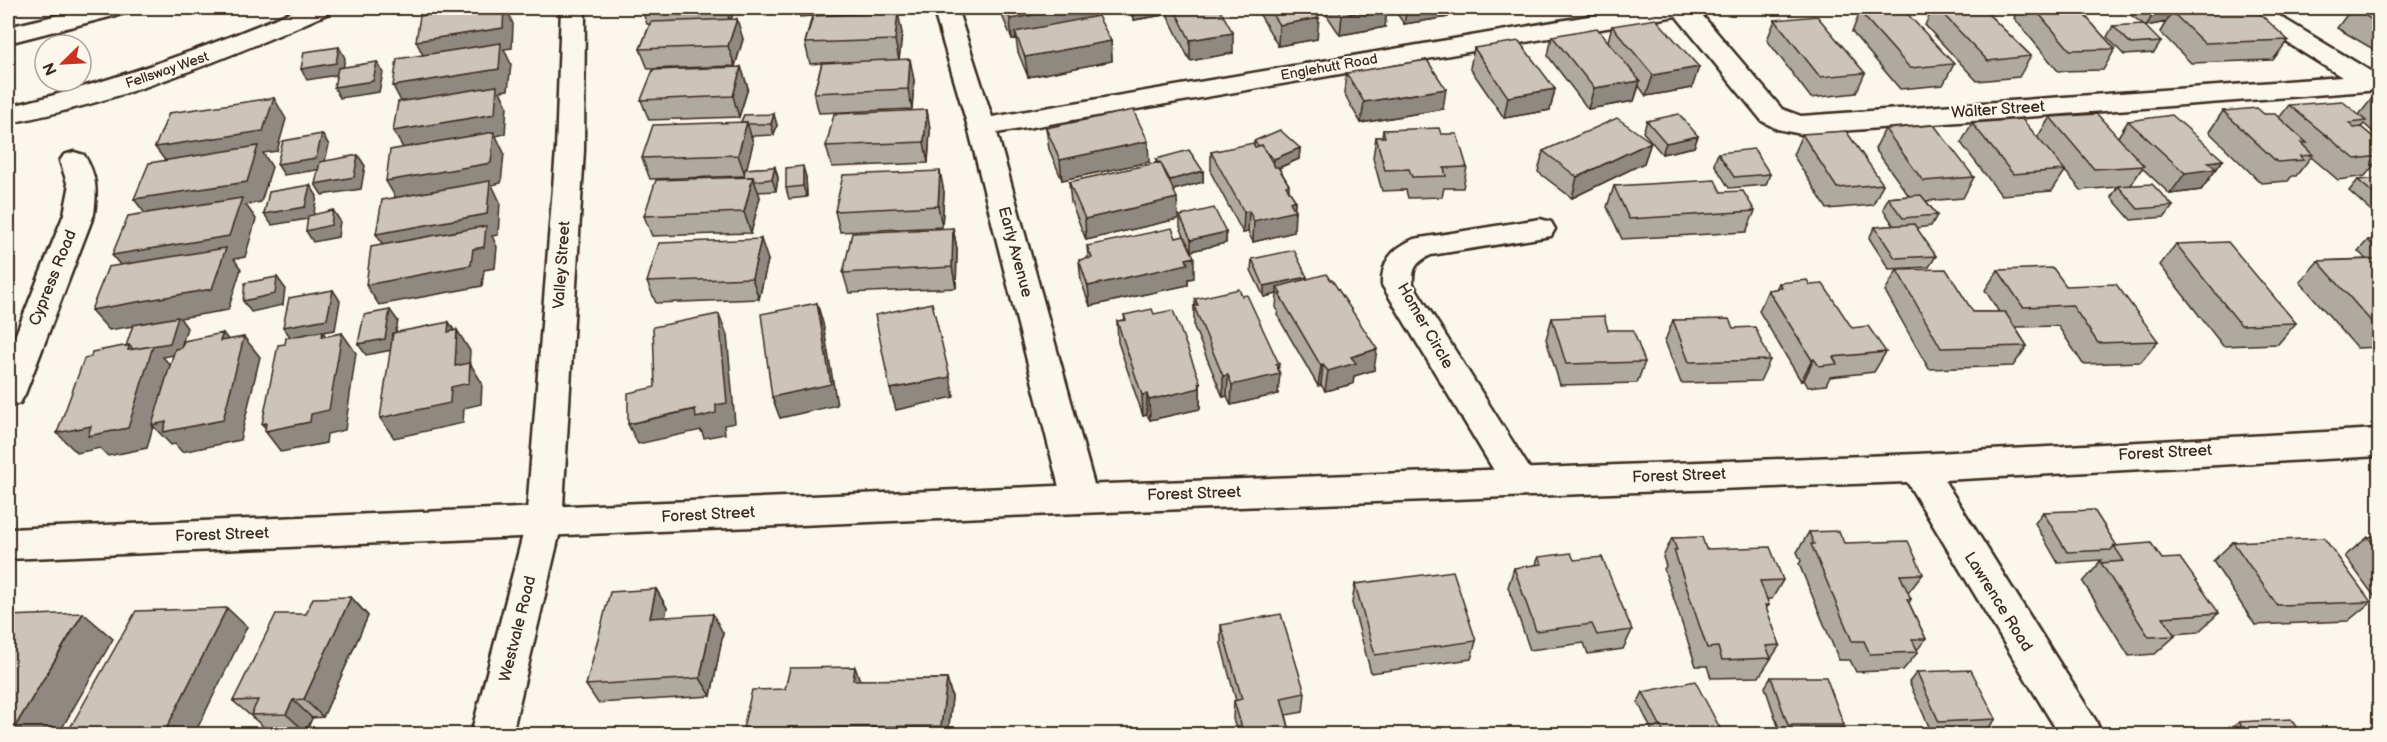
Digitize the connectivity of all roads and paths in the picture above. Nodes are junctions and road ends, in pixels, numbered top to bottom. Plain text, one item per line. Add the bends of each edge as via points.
1 (116, 8) edge
2 (320, 8) edge
3 (573, 8) edge
4 (945, 8) edge
5 (1677, 8) edge
6 (1683, 8) edge
7 (2249, 8) edge
8 (8, 35) edge
9 (2373, 84) edge
10 (8, 115) edge
11 (982, 127) junction
12 (74, 161) dead end
13 (1540, 229) dead end
14 (8, 394) edge
15 (2379, 442) edge
16 (1917, 468) junction
17 (1520, 482) junction
18 (1080, 498) junction
19 (544, 523) junction
20 (8, 544) edge
21 (491, 735) edge
22 (2081, 735) edge

1 - 8 main road
2 - 10 main road, Fellsway West via 162,72
3 - 19 main road, Valley Street via 570,150
4 - 11 main road, Early Avenue
5 - 11 main road, Englehutt Road
6 - 9 main road, Walter Street via 1772,115 1801,125
7 - 9 main road
11 - 18 main road, Early Avenue
12 - 14 main road, Cypress Road via 83,189 79,214
13 - 17 main road, Homer Circle via 1425,246 1408,254 1397,270 1398,285
15 - 16 main road, Forest Street
16 - 17 main road, Forest Street
16 - 22 main road, Lawrence Road
17 - 18 main road, Forest Street
18 - 19 main road, Forest Street
19 - 20 main road, Forest Street
19 - 21 main road, Westvale Road

